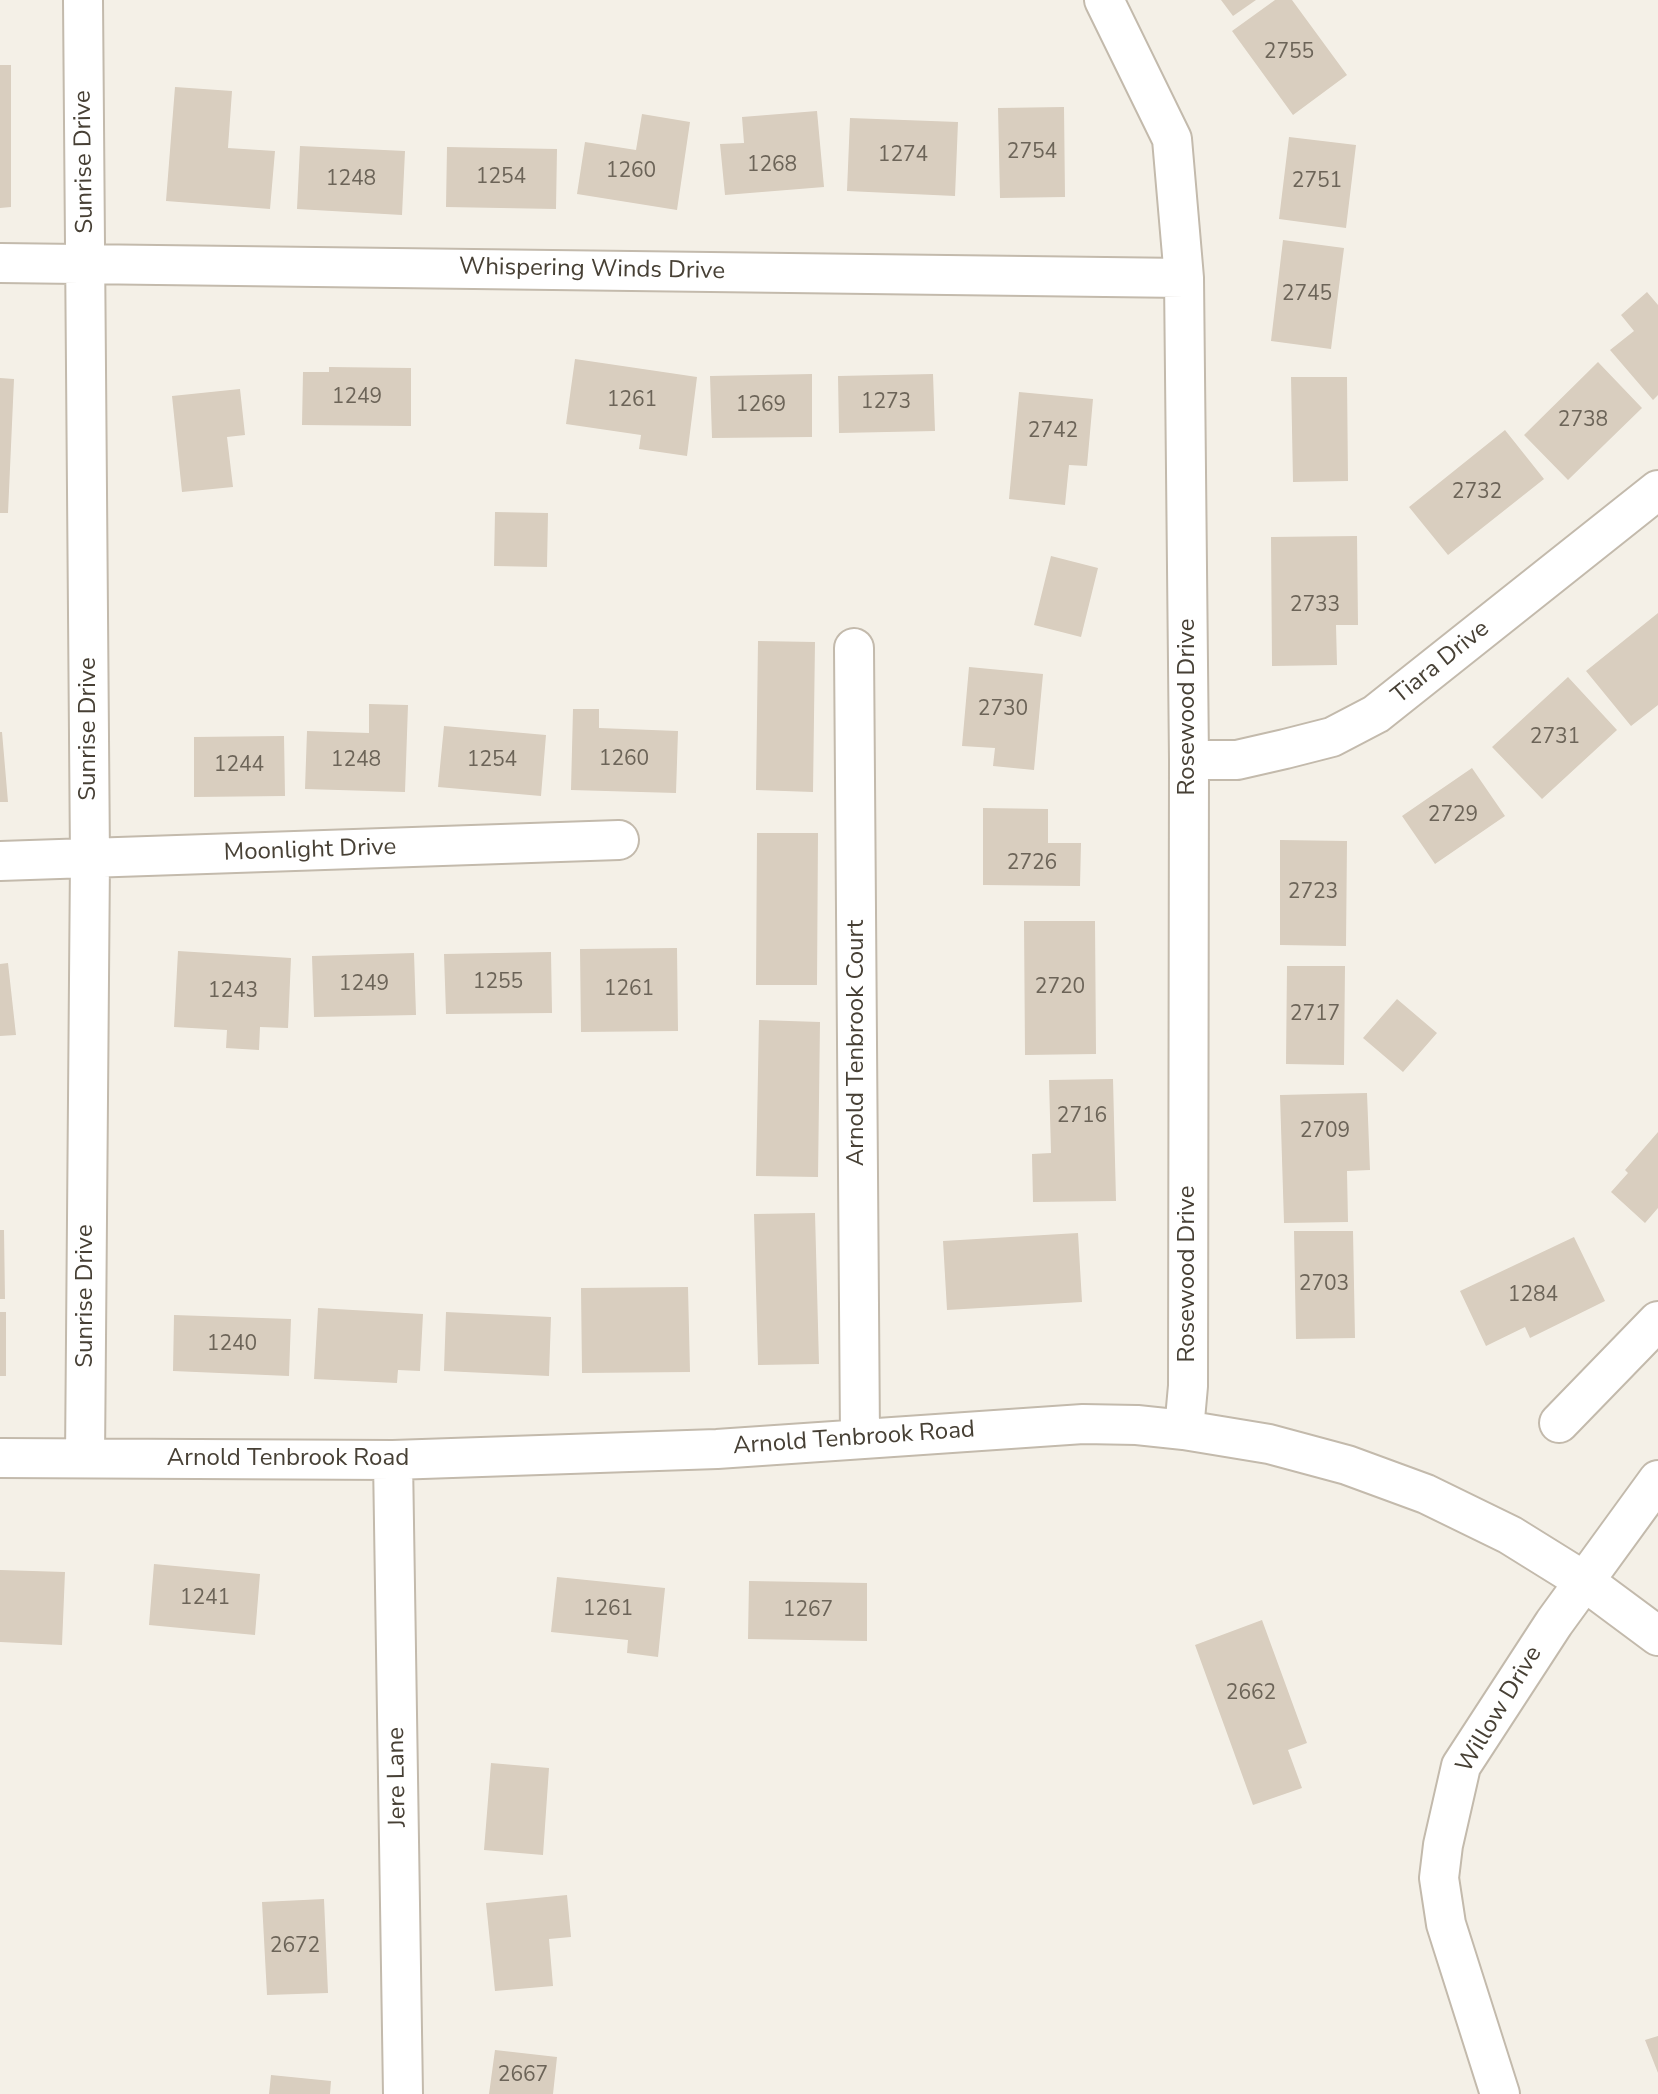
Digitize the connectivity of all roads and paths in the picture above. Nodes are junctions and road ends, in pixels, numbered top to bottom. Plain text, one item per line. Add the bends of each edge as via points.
1 (83, 0) edge
2 (1104, 0) edge
3 (0, 263) edge
4 (87, 263) junction
5 (1184, 278) junction
6 (1658, 490) edge
7 (854, 648) dead end
8 (1189, 760) junction
9 (619, 840) dead end
10 (90, 859) junction
11 (0, 862) edge
12 (1658, 1321) edge
13 (1559, 1423) dead end
14 (1184, 1430) junction
15 (860, 1437) junction
16 (0, 1458) edge
17 (85, 1458) junction
18 (393, 1460) junction
19 (1658, 1480) edge
20 (1584, 1581) junction
21 (1658, 1636) edge
22 (403, 2094) edge
23 (1500, 2094) edge

1 - 4 street, Sunrise Drive
2 - 5 street, Rosewood Drive via 1172,139
3 - 4 street, Whispering Winds Drive
4 - 5 street, Whispering Winds Drive
4 - 10 street, Sunrise Drive
5 - 8 street, Rosewood Drive
6 - 8 street, Tiara Drive via 1376,714 1332,737 1285,749 1237,760
7 - 15 street, Arnold Tenbrook Court
8 - 14 street, Rosewood Drive via 1188,1386
9 - 10 street, Moonlight Drive
10 - 11 street, Moonlight Drive
10 - 17 street, Sunrise Drive
12 - 13 street
14 - 15 street, Arnold Tenbrook Road via 1083,1424
14 - 20 street, Arnold Tenbrook Road via 1269,1444 1347,1465 1426,1494 1510,1535
15 - 18 street, Arnold Tenbrook Road via 717,1449
16 - 17 street, Arnold Tenbrook Road
17 - 18 street, Arnold Tenbrook Road
18 - 22 street, Jere Lane
19 - 20 street, Willow Drive
20 - 21 street, Arnold Tenbrook Road
20 - 23 street, Willow Drive via 1461,1766 1443,1845 1440,1878 1446,1924

